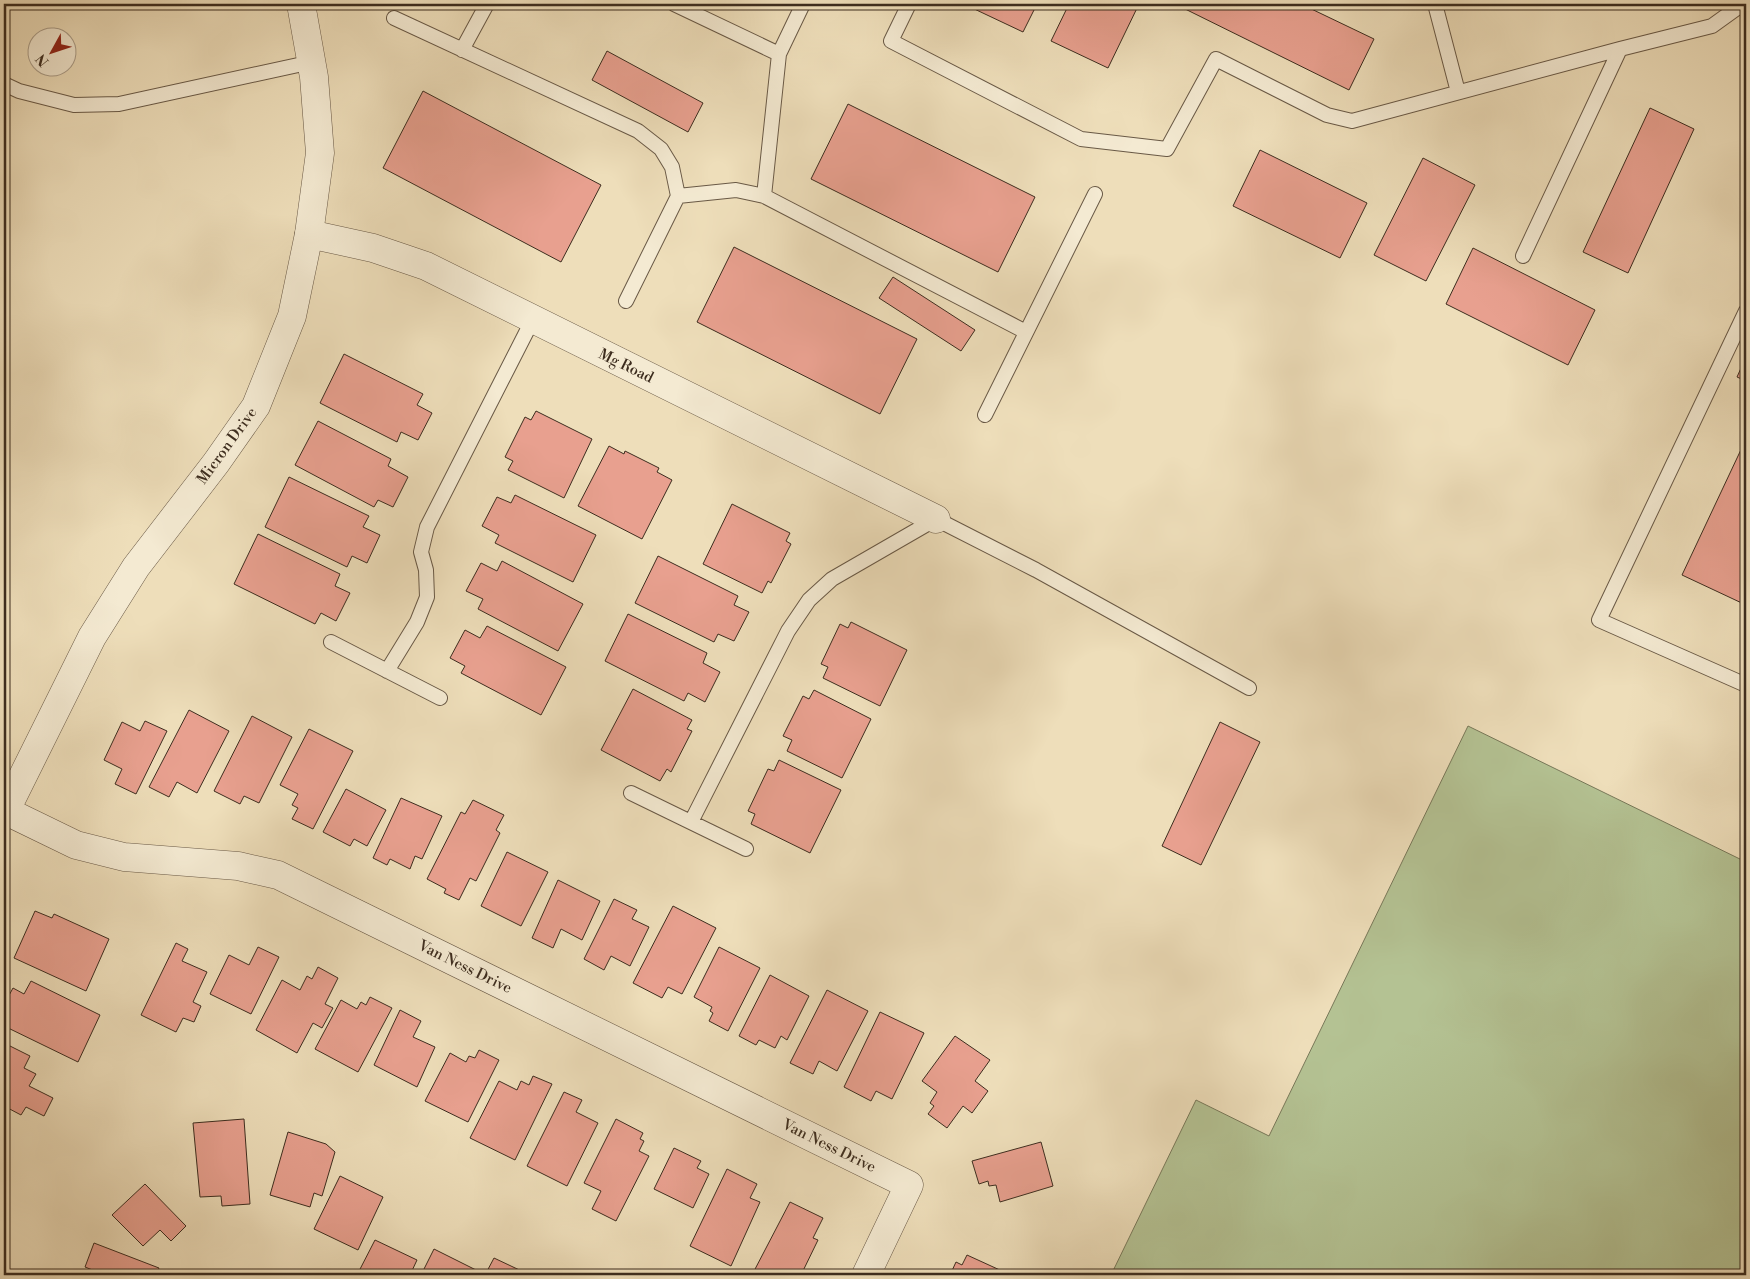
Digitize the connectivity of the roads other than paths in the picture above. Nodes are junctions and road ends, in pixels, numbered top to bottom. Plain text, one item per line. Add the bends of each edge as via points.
1 (301, 4) edge
2 (487, 4) edge
3 (674, 4) edge
4 (803, 4) edge
5 (909, 4) edge
6 (1435, 4) edge
7 (1739, 4) edge
8 (394, 18) dead end
9 (1620, 49) junction
10 (462, 50) junction
11 (778, 54) junction
12 (312, 62) junction
13 (4, 84) edge
14 (1458, 92) junction
15 (1095, 194) dead end
16 (678, 196) junction
17 (764, 196) junction
18 (308, 234) junction
19 (1523, 256) dead end
20 (626, 301) dead end
21 (1746, 311) edge
22 (532, 319) junction
23 (1026, 332) junction
24 (985, 415) dead end
25 (936, 519) junction
26 (331, 642) dead end
27 (387, 671) junction
28 (1746, 685) edge
29 (1249, 688) dead end
30 (440, 698) dead end
31 (631, 793) dead end
32 (4, 811) edge
33 (691, 822) junction
34 (746, 849) dead end
35 (866, 1275) edge

1 - 12 street, Micron Drive
2 - 10 lane
3 - 11 lane
4 - 11 lane
5 - 14 lane via 891,41 1081,139 1167,150 1216,59 1327,115 1352,121
6 - 14 lane
7 - 9 lane via 1712,26
8 - 10 lane
9 - 14 lane
9 - 19 lane
10 - 16 lane via 638,131 660,149 672,167
11 - 17 lane
12 - 13 lane via 118,104 74,105
12 - 18 street, Micron Drive via 320,153
15 - 23 lane
16 - 17 lane via 736,190
16 - 20 lane
17 - 23 lane
18 - 22 street, Mg Road via 373,248 426,266
18 - 32 street, Micron Drive via 292,316 256,406 136,567 97,629
21 - 28 lane via 1599,620
22 - 25 street, Mg Road
22 - 27 lane via 427,527 421,552 426,570 426,597 417,622
23 - 24 lane
25 - 29 lane via 1036,570
25 - 33 lane via 832,579 809,600 788,631
26 - 27 lane
27 - 30 lane
31 - 33 lane
32 - 35 street, Van Ness Drive via 76,845 124,857 238,866 278,875 909,1185
33 - 34 lane

